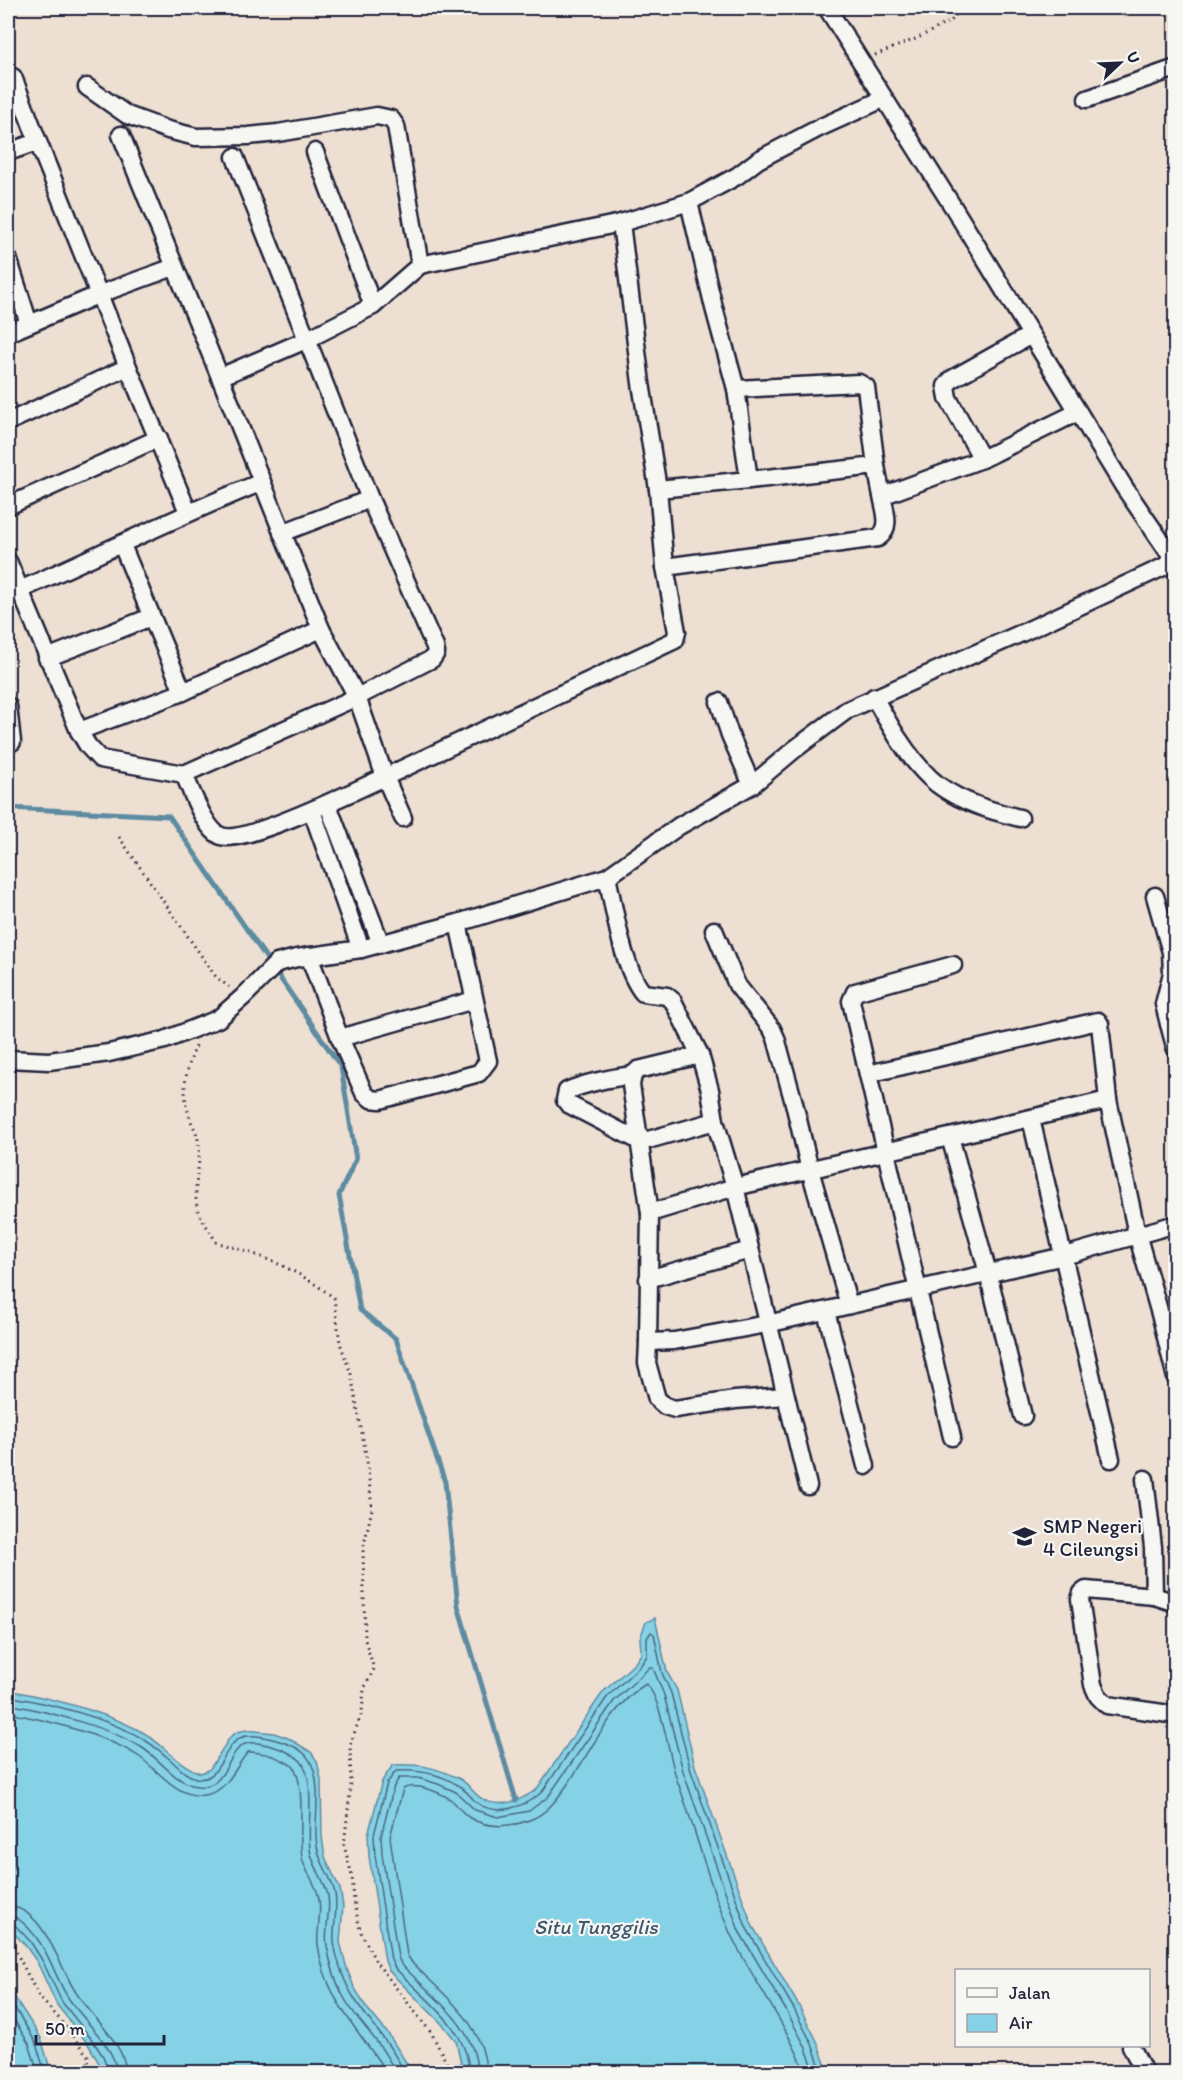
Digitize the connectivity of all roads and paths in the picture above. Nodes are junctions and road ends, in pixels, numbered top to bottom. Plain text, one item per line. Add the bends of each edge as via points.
1 (827, 8) edge
2 (961, 8) edge
3 (860, 61) junction
4 (1176, 68) edge
5 (13, 76) dead end
6 (87, 87) dead end
7 (883, 99) junction
8 (1087, 99) dead end
9 (121, 135) dead end
10 (40, 147) junction
11 (8, 152) edge
12 (315, 152) dead end
13 (235, 157) dead end
14 (689, 202) junction
15 (621, 223) junction
16 (8, 258) edge
17 (420, 265) junction
18 (174, 267) junction
19 (100, 294) junction
20 (373, 306) junction
21 (29, 324) junction
22 (8, 333) edge
23 (1031, 335) junction
24 (306, 339) junction
25 (128, 368) junction
26 (220, 377) junction
27 (736, 389) junction
28 (1078, 412) junction
29 (8, 422) edge
30 (159, 438) junction
31 (982, 459) junction
32 (876, 466) junction
33 (749, 480) junction
34 (262, 482) junction
35 (658, 489) junction
36 (882, 496) junction
37 (370, 499) junction
38 (8, 506) edge
39 (188, 512) junction
40 (282, 533) junction
41 (122, 545) junction
42 (8, 561) edge
43 (1175, 563) edge
44 (665, 567) junction
45 (20, 590) junction
46 (151, 617) junction
47 (321, 629) junction
48 (47, 658) junction
49 (183, 692) junction
50 (357, 697) junction
51 (874, 697) junction
52 (719, 702) dead end
53 (8, 705) edge
54 (79, 731) junction
55 (12, 742) dead end
56 (184, 774) junction
57 (385, 777) junction
58 (752, 784) junction
59 (328, 805) junction
60 (312, 811) junction
61 (403, 818) dead end
62 (1020, 818) dead end
63 (118, 837) dead end
64 (607, 877) junction
65 (1155, 896) dead end
66 (458, 923) junction
67 (714, 930) dead end
68 (381, 944) junction
69 (361, 949) junction
70 (309, 956) junction
71 (953, 965) dead end
72 (243, 997) junction
73 (474, 1000) junction
74 (1172, 1023) edge
75 (339, 1038) junction
76 (198, 1042) dead end
77 (1176, 1050) edge
78 (700, 1055) junction
79 (8, 1059) edge
80 (868, 1074) junction
81 (633, 1075) junction
82 (1108, 1100) junction
83 (1031, 1119) junction
84 (715, 1121) junction
85 (950, 1137) junction
86 (641, 1142) junction
87 (886, 1153) junction
88 (810, 1170) junction
89 (735, 1187) junction
90 (650, 1213) junction
91 (1176, 1224) edge
92 (1137, 1234) junction
93 (750, 1250) junction
94 (1064, 1256) junction
95 (988, 1273) junction
96 (648, 1279) junction
97 (918, 1290) junction
98 (849, 1305) junction
99 (826, 1311) junction
100 (767, 1324) junction
101 (648, 1341) junction
102 (1176, 1378) edge
103 (785, 1396) junction
104 (1023, 1416) dead end
105 (952, 1437) dead end
106 (1111, 1459) dead end
107 (866, 1466) dead end
108 (1145, 1479) dead end
109 (808, 1486) dead end
110 (1154, 1596) junction
111 (1176, 1603) edge
112 (1176, 1715) edge
113 (8, 1936) edge
114 (1131, 2047) edge
115 (89, 2073) edge
116 (451, 2073) edge
117 (1143, 2073) edge

1 - 3 street
2 - 3 path via 951,21
3 - 7 street
4 - 8 street
5 - 10 street
6 - 17 street via 128,115 196,137 278,133 377,116 391,119 396,126
7 - 14 street via 819,128
7 - 23 street
9 - 18 street
10 - 11 street via 34,143
10 - 19 street
12 - 20 street
13 - 24 street
14 - 15 street
14 - 27 street
15 - 17 street
15 - 35 street
16 - 21 street
17 - 20 street
18 - 19 street
18 - 26 street
19 - 21 street
19 - 25 street
20 - 24 street
21 - 22 street
23 - 28 street
23 - 31 street via 946,386 948,398
24 - 26 street
24 - 37 street
25 - 29 street
25 - 30 street
26 - 34 street
27 - 32 street via 859,383 866,387
27 - 33 street
28 - 31 street
28 - 43 street
30 - 38 street
30 - 39 street
31 - 36 street
32 - 33 street
32 - 36 street
33 - 35 street
34 - 39 street
34 - 40 street
35 - 44 street
36 - 44 street via 887,526 879,538
37 - 40 street
37 - 50 street via 436,654
39 - 41 street
40 - 47 street
41 - 45 street
41 - 46 street
42 - 45 street
43 - 51 street
44 - 57 street via 677,632 675,640
45 - 48 street
46 - 48 street
46 - 49 street
47 - 49 street
47 - 50 street
48 - 54 street
49 - 54 street
50 - 56 street
50 - 57 street
51 - 58 street via 847,710
51 - 62 street via 893,732 931,780 979,806
52 - 58 street
53 - 55 street
54 - 56 street via 100,759
56 - 60 street via 209,828 220,836 240,835
57 - 59 street
57 - 61 street
58 - 64 street via 679,826
59 - 60 street
59 - 68 street
60 - 69 street
63 - 72 path via 216,977
64 - 66 street
64 - 78 street via 624,952 638,987 643,993 667,996 673,1001
65 - 74 street via 1171,952 1172,973 1164,1004
66 - 68 street
66 - 73 street
67 - 88 street via 736,985 776,1038
68 - 69 street
69 - 70 street
70 - 72 street via 277,963
70 - 75 street
71 - 80 street via 855,992 851,1000
72 - 79 street via 218,1019 165,1040 49,1061
73 - 75 street
73 - 75 street via 488,1061 479,1073 380,1100 371,1099 364,1093
74 - 77 street
76 - 116 path via 184,1078 200,1154 198,1209 216,1242 286,1266 334,1298 339,1343 351,1374 361,1425 372,1509 363,1549 365,1640 374,1669 364,1689 362,1712 350,1745 351,1784 344,1845 360,1930 376,1962 432,2034
78 - 81 street via 638,1070
78 - 84 street
80 - 82 street via 1098,1021
80 - 87 street
81 - 86 street via 631,1085
81 - 86 street via 602,1079 565,1095 568,1104
82 - 83 street
82 - 92 street
83 - 85 street
83 - 94 street
84 - 86 street
84 - 89 street
85 - 87 street
85 - 95 street
86 - 90 street
87 - 88 street
87 - 97 street
88 - 89 street
88 - 98 street
89 - 90 street
89 - 93 street
90 - 96 street
91 - 92 street
92 - 94 street
92 - 102 street
93 - 96 street
93 - 100 street
94 - 95 street
94 - 106 street
95 - 97 street
95 - 104 street
96 - 101 street
97 - 98 street
97 - 105 street
98 - 99 street
99 - 100 street
99 - 107 street
100 - 101 street via 674,1341
100 - 103 street
101 - 103 street via 647,1363 657,1399 665,1406 675,1410
103 - 109 street
108 - 110 street
110 - 111 street
110 - 112 street via 1086,1590 1082,1593 1093,1685 1107,1705
113 - 115 path via 39,1997 88,2056
114 - 117 street

